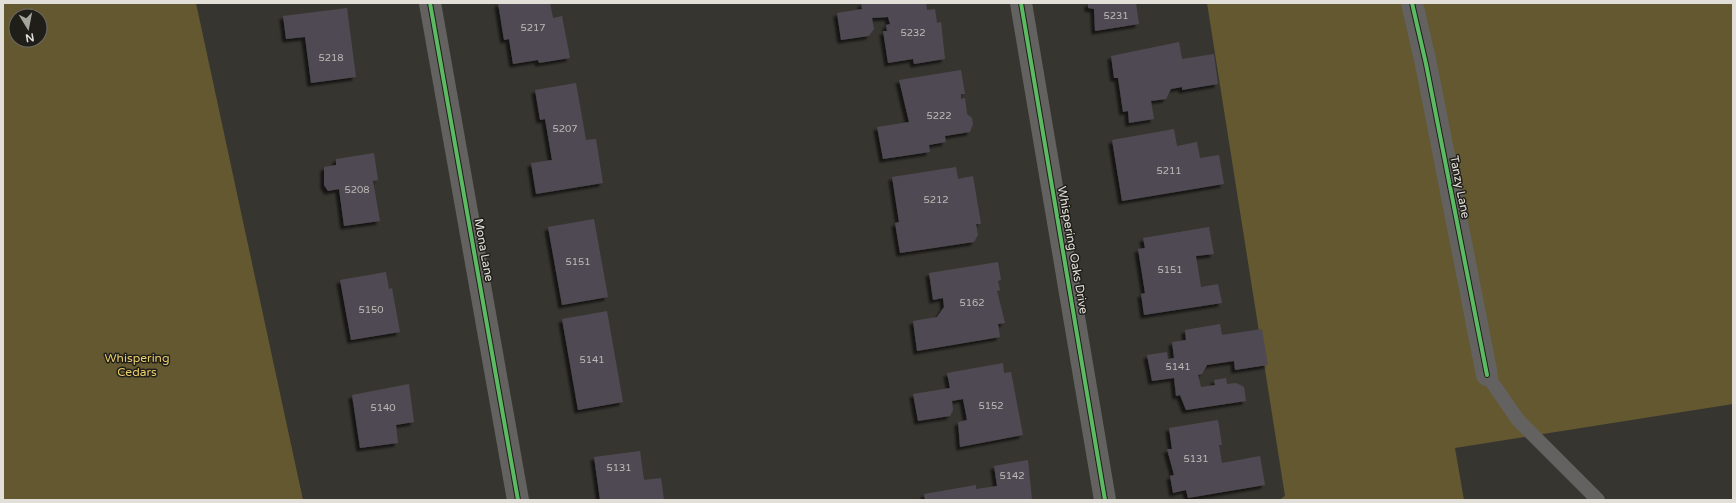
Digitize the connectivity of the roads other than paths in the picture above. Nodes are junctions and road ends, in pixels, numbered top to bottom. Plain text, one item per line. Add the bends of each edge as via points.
1 (430, 3) edge
2 (1021, 3) edge
3 (1412, 3) edge
4 (1487, 375) joint
5 (518, 500) edge
6 (1105, 500) edge
7 (1598, 500) edge

1 - 5 street, Mona Lane
2 - 6 street, Whispering Oaks Drive
3 - 4 street, Tanzy Lane
4 - 7 lane via 1518,420

